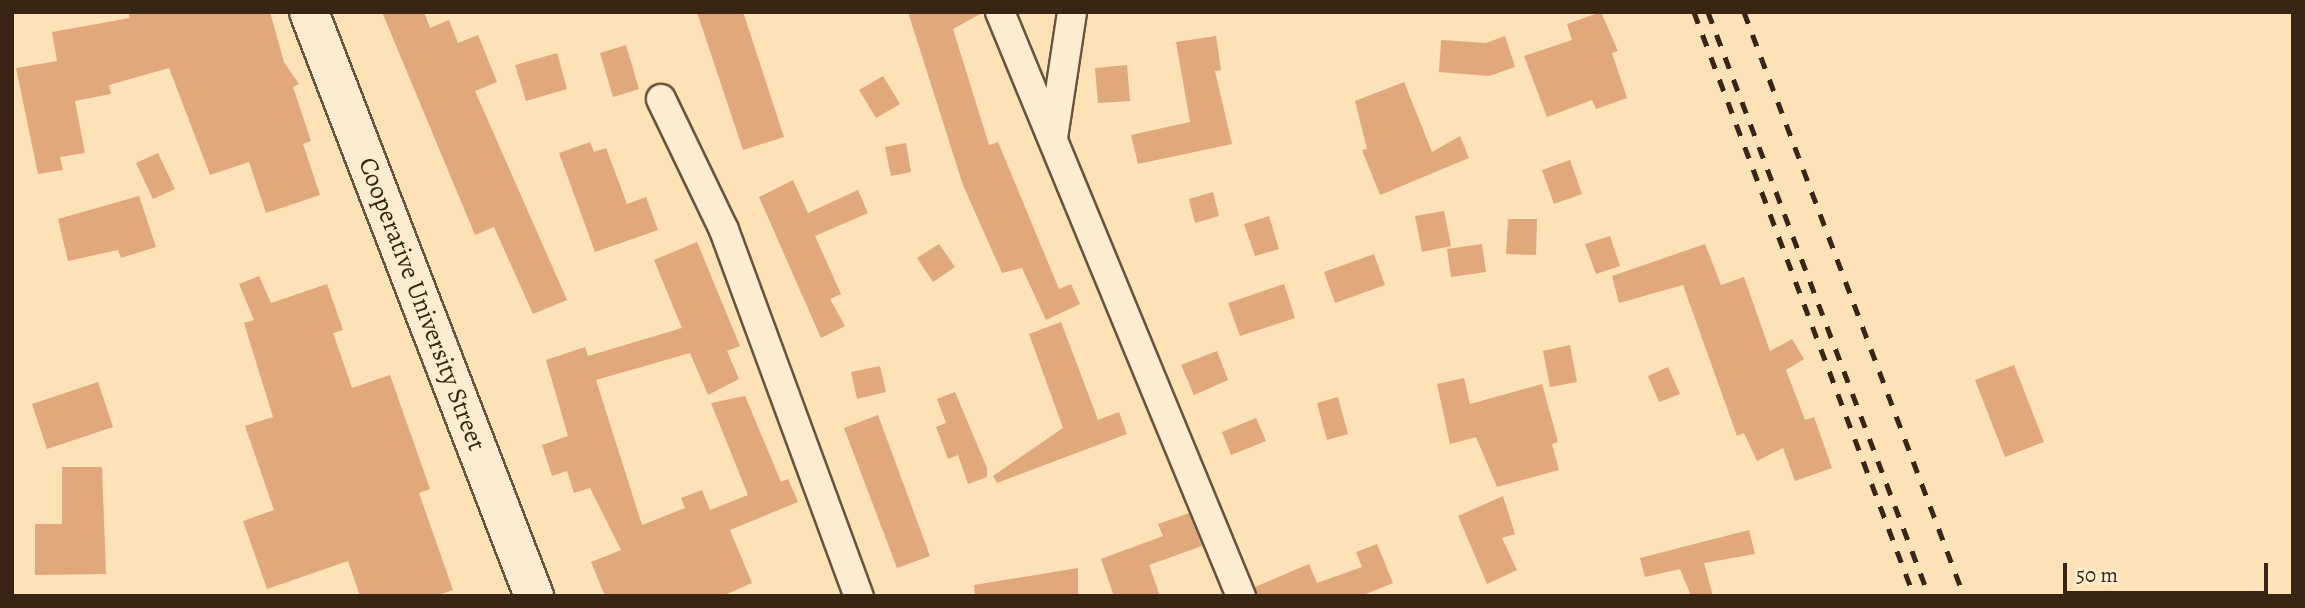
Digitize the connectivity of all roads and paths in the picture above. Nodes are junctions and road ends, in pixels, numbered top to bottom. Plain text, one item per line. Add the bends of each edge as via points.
1 (1000, 12) edge
2 (1072, 12) edge
3 (314, 15) edge
4 (660, 99) dead end
5 (1053, 138) junction
6 (534, 596) edge
7 (859, 596) edge
8 (1241, 596) edge

1 - 5 street
2 - 5 street
3 - 6 street, Cooperative University Street
4 - 7 street via 724,230
5 - 8 street

